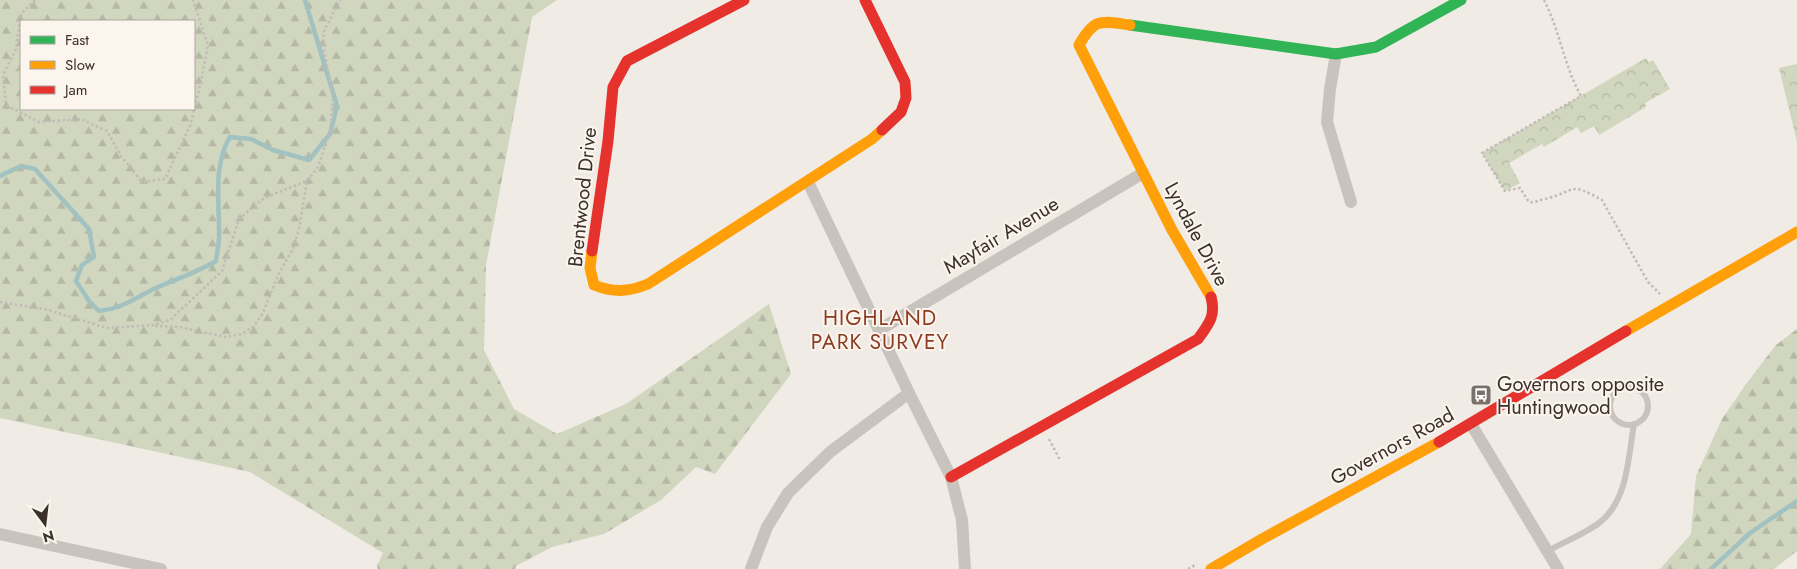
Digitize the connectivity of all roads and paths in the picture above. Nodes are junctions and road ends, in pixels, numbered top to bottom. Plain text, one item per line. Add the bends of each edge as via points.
1 (35, 0) edge
2 (193, 0) edge
3 (340, 0) edge
4 (744, 0) edge
5 (865, 0) edge
6 (1461, 0) edge
7 (1544, 0) edge
8 (20, 20) edge
9 (20, 21) edge
10 (1336, 54) junction
11 (195, 106) edge
12 (194, 110) edge
13 (1143, 173) junction
14 (307, 181) junction
15 (808, 182) junction
16 (1351, 202) dead end
17 (1797, 232) edge
18 (1666, 296) dead end
19 (0, 302) edge
20 (153, 325) junction
21 (879, 330) junction
22 (909, 392) junction
23 (1471, 424) junction
24 (1634, 424) junction
25 (1042, 426) junction
26 (1060, 460) dead end
27 (952, 477) junction
28 (0, 534) edge
29 (1548, 551) junction
30 (161, 569) edge
31 (751, 569) edge
32 (965, 569) edge
33 (1212, 569) edge
34 (1558, 569) edge

1 - 8 path via 21,14
2 - 11 path via 208,45
3 - 14 path via 324,31 323,44 333,97 330,131 318,167
4 - 15 street, Brentwood Drive via 627,61 613,87 590,268 594,285 608,292 629,292 648,284
5 - 15 street via 905,82 906,98 901,112 872,139
6 - 10 street via 1376,47
7 - 18 path via 1580,96 1482,153 1505,191 1520,188 1529,202 1571,189 1589,192 1602,200 1648,282 1658,294
9 - 12 path via 16,49 3,76 6,105 39,122 81,119 107,131 121,156 142,182 165,179 190,126
10 - 13 street, Lyndale Drive via 1103,21 1088,29 1079,45
10 - 16 street via 1327,122
13 - 21 street, Mayfair Avenue
13 - 25 street, Lyndale Drive via 1210,294 1214,308 1210,323 1198,338
14 - 20 path via 264,198 239,219 222,271 170,320
14 - 20 path via 300,230 254,326 242,334 225,337
15 - 21 street
17 - 23 street, Governors Road
19 - 20 path via 45,309 107,328
21 - 22 street
22 - 27 street
22 - 31 street via 830,452 788,493 767,527
23 - 29 street
23 - 33 street, Governors Road
24 - 24 lane via 1646,416 1648,401 1639,390 1625,387 1615,393 1611,410 1620,422
24 - 29 lane via 1624,484 1614,507 1597,524
25 - 26 path
25 - 27 street, Lyndale Drive
27 - 32 street via 962,520
28 - 30 street
29 - 34 street

